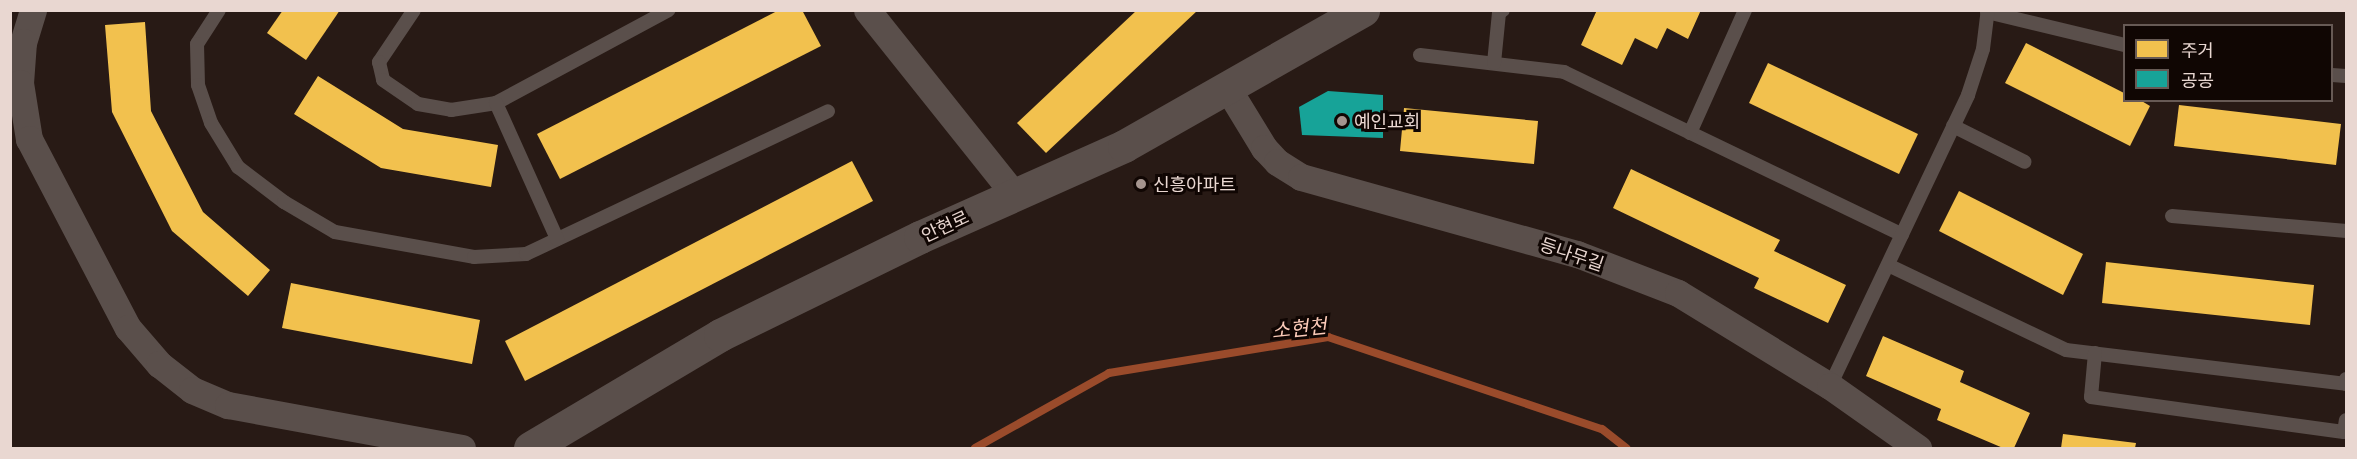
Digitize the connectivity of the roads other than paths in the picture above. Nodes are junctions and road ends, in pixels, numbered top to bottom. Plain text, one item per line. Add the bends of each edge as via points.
1 (33, 10) edge
2 (219, 10) edge
3 (414, 10) edge
4 (669, 10) edge
5 (867, 10) edge
6 (1363, 10) edge
7 (1503, 10) edge
8 (1745, 10) edge
9 (1987, 11) edge
10 (2123, 45) edge
11 (1420, 55) dead end
12 (1494, 63) junction
13 (1228, 89) junction
14 (496, 103) junction
15 (828, 111) dead end
16 (1953, 126) junction
17 (1690, 133) junction
18 (2025, 162) dead end
19 (1014, 194) junction
20 (2172, 216) dead end
21 (2346, 231) edge
22 (1902, 235) junction
23 (557, 239) junction
24 (1888, 265) junction
25 (2095, 353) junction
26 (2346, 383) edge
27 (1830, 386) junction
28 (2346, 420) edge
29 (1913, 447) edge
30 (462, 448) edge
31 (530, 448) edge

1 - 30 street via 23,42 20,83 29,140 128,328 151,356 192,390 228,405
2 - 23 lane via 197,44 198,85 211,123 238,167 284,202 335,232 474,257 526,254
3 - 14 lane via 379,62 383,80 418,104 451,110
4 - 14 lane
5 - 19 street
6 - 13 street, 안현로
7 - 12 lane via 1499,13
8 - 17 lane
9 - 10 lane
9 - 16 lane via 1983,49
11 - 12 lane
12 - 17 lane via 1564,72
13 - 19 street, 안현로 via 1124,146
13 - 27 street, 등나무길 via 1264,148 1301,177 1577,254 1678,293
14 - 23 lane
15 - 23 lane
16 - 18 lane
16 - 22 lane
17 - 22 lane
19 - 31 street, 안현로 via 720,335
20 - 21 lane
22 - 24 lane
24 - 25 lane via 2066,350
24 - 27 lane
25 - 26 lane
25 - 28 lane via 2091,397 2344,432
27 - 29 street, 등나무길

